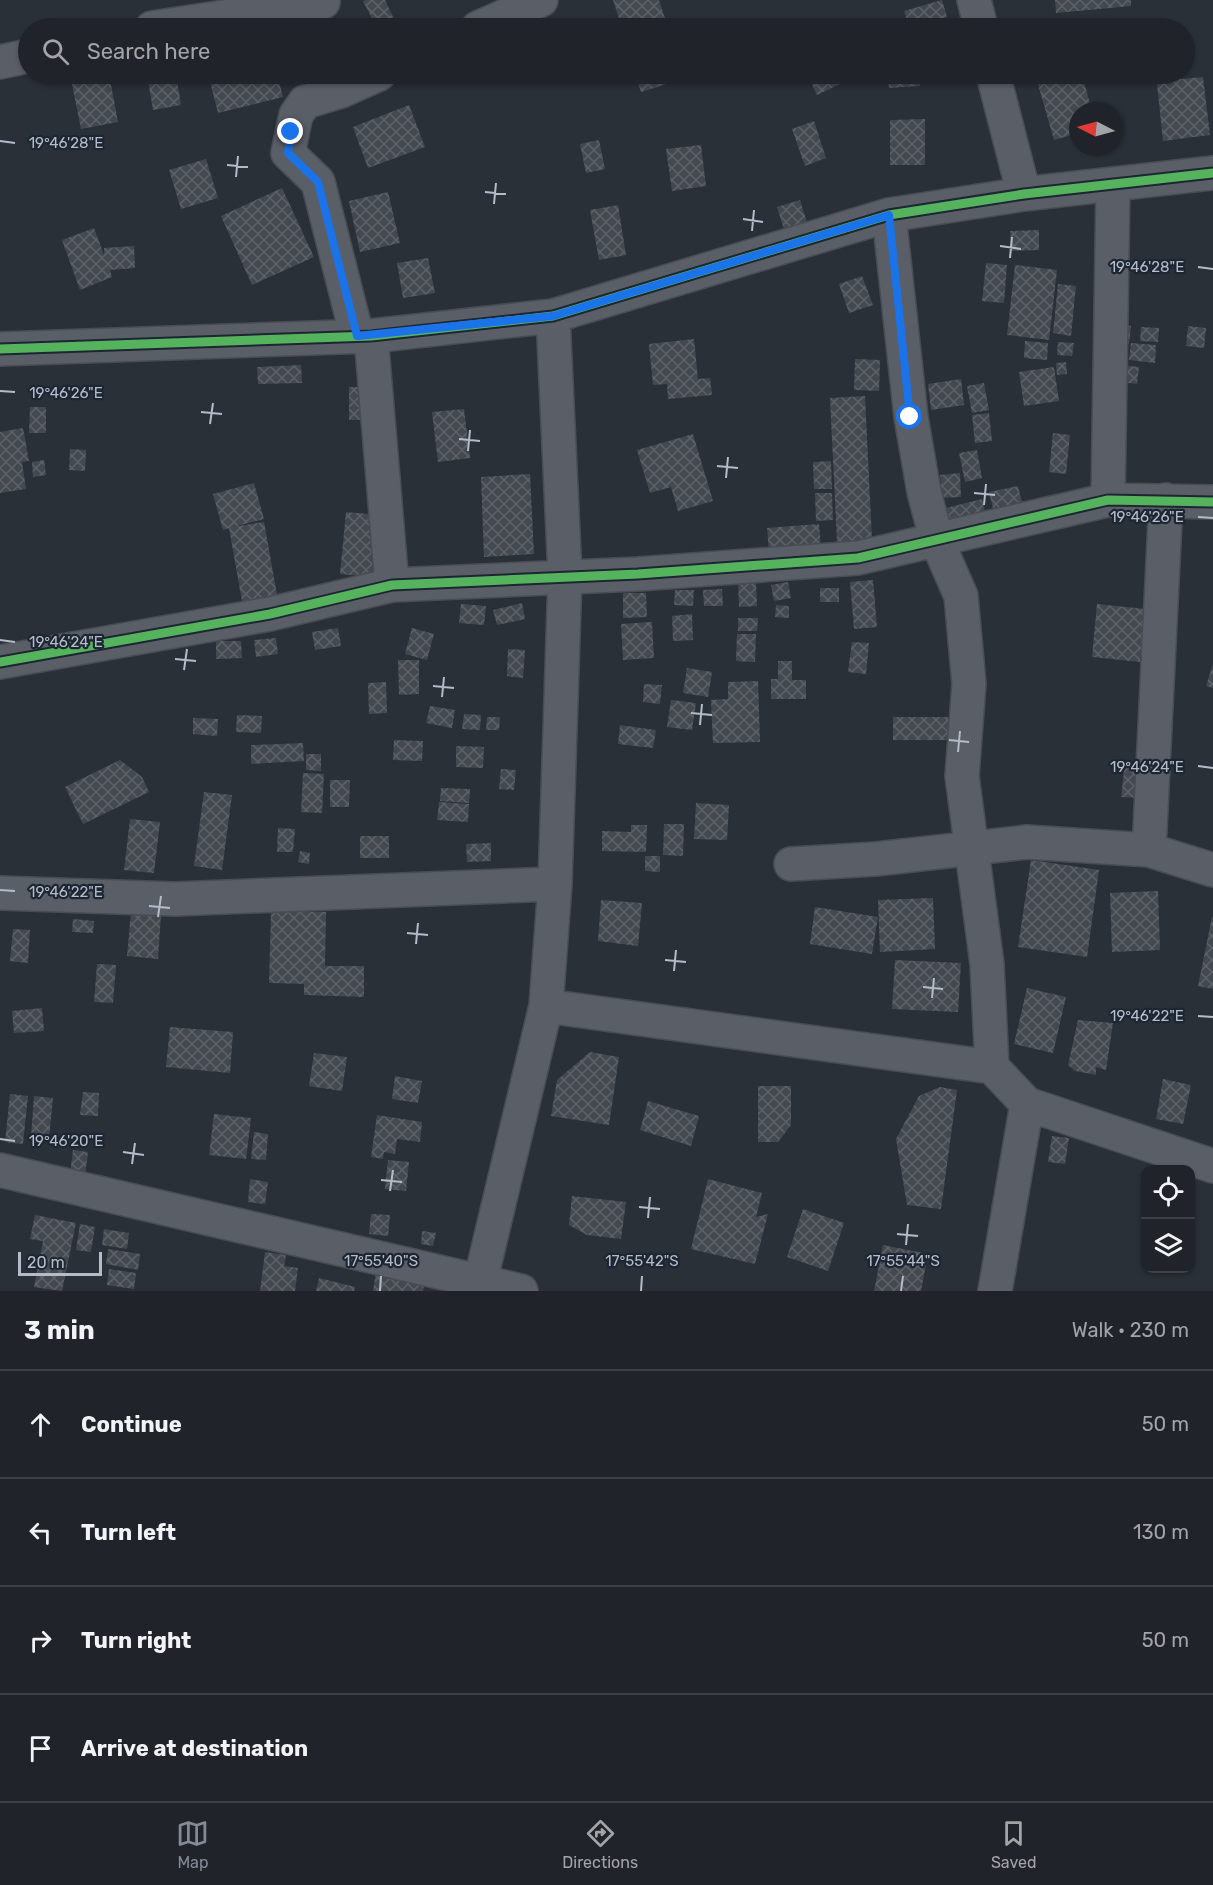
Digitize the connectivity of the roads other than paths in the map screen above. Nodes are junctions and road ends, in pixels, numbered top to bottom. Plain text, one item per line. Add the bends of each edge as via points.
1 (541, 0) edge
2 (974, 0) edge
3 (324, 10) edge
4 (159, 18) edge
5 (500, 18) edge
6 (978, 18) edge
7 (18, 58) edge
8 (0, 62) edge
9 (336, 84) edge
10 (996, 84) edge
11 (1213, 173) edge
12 (1113, 186) junction
13 (1024, 194) junction
14 (889, 215) junction
15 (553, 316) junction
16 (364, 336) junction
17 (0, 349) edge
18 (1108, 500) junction
19 (1166, 500) junction
20 (1213, 502) edge
21 (937, 541) junction
22 (565, 576) junction
23 (392, 585) junction
24 (0, 662) edge
25 (973, 849) junction
26 (1149, 850) junction
27 (791, 864) dead end
28 (1213, 870) edge
29 (555, 884) junction
30 (0, 893) edge
31 (546, 1006) junction
32 (992, 1067) junction
33 (1027, 1104) junction
34 (1213, 1166) edge
35 (0, 1170) edge
36 (480, 1286) edge
37 (521, 1291) edge
38 (995, 1291) edge

1 - 5 street
2 - 6 street
3 - 4 street
7 - 8 street
9 - 16 street via 304,102 296,115 288,153 318,182
10 - 13 street
11 - 12 street
12 - 13 street
12 - 18 street
13 - 14 street
14 - 15 street
14 - 21 street via 910,417
15 - 16 street
15 - 22 street
16 - 17 street
16 - 23 street
18 - 19 street
18 - 21 street
19 - 20 street
19 - 26 street
21 - 22 street via 858,558
21 - 25 street via 961,596 969,684 962,776
22 - 23 street
22 - 29 street
23 - 24 street via 270,614
25 - 26 street via 1027,842
25 - 27 street
25 - 32 street via 987,964
26 - 28 street
29 - 30 street via 175,899
29 - 31 street
31 - 32 street
31 - 36 street
32 - 33 street
33 - 34 street
33 - 38 street
35 - 36 street
36 - 37 street

